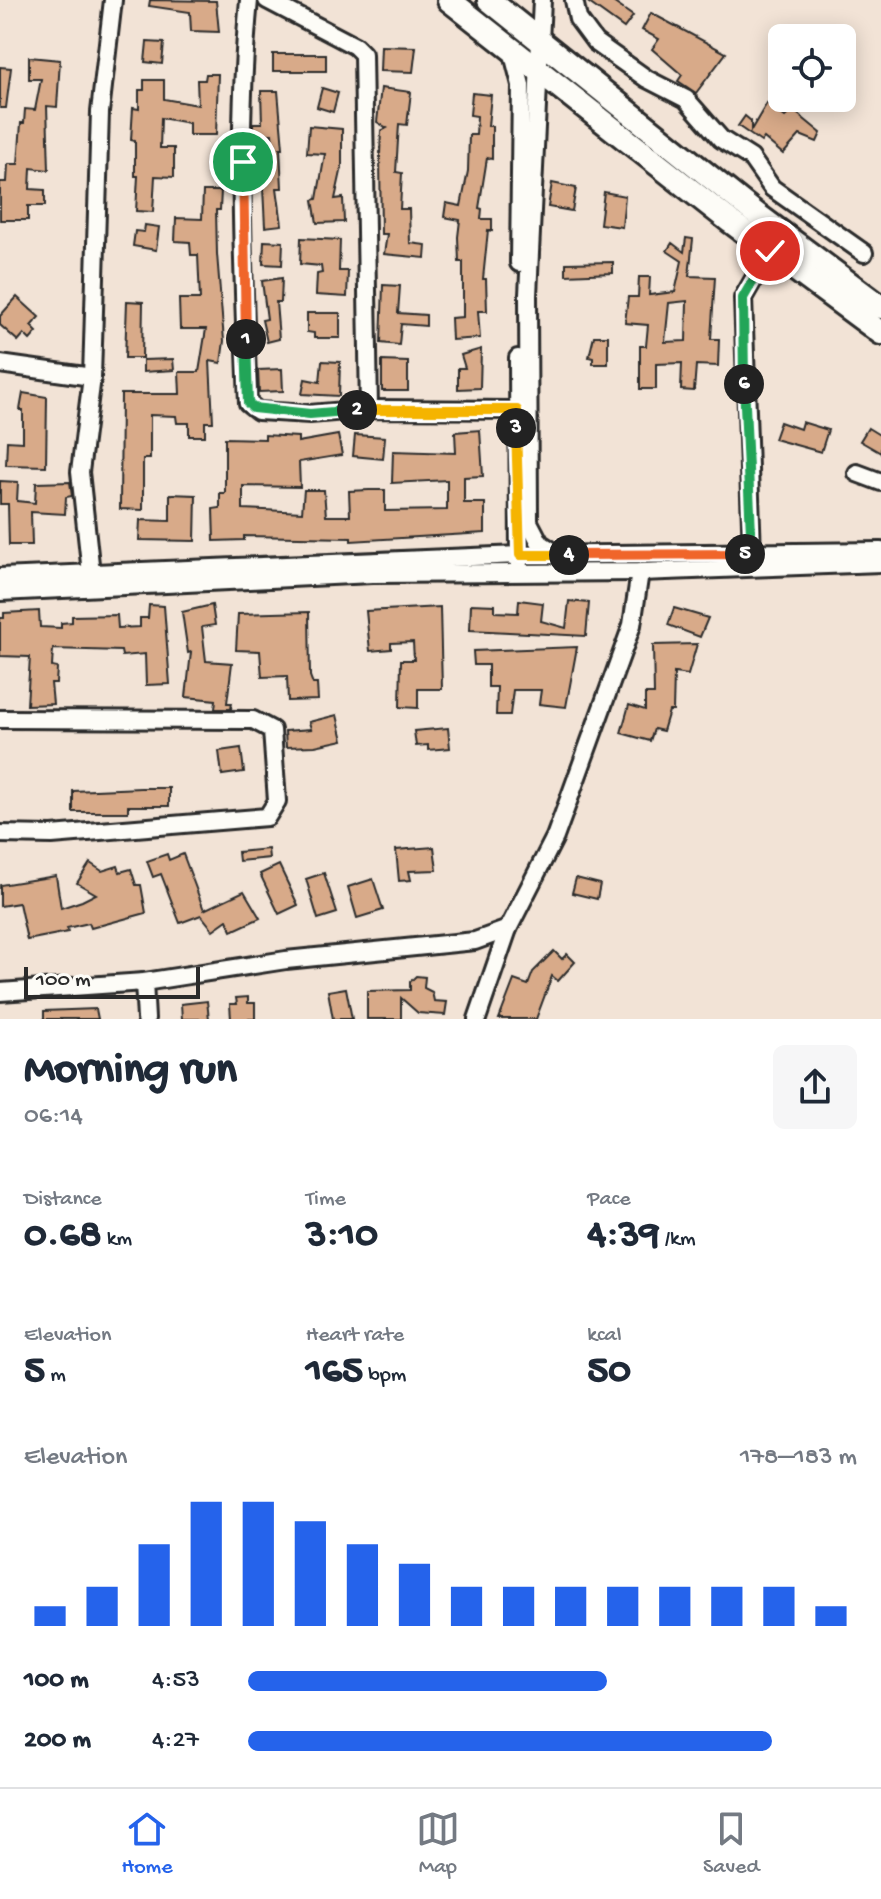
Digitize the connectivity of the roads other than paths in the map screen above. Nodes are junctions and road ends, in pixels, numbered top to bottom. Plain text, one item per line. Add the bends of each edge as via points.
1 (113, 0) edge
2 (249, 0) edge
3 (267, 0) edge
4 (449, 0) edge
5 (489, 0) edge
6 (542, 0) edge
7 (574, 0) edge
8 (539, 40) junction
9 (512, 50) junction
10 (537, 70) junction
11 (770, 251) junction
12 (864, 253) dead end
13 (881, 307) edge
14 (881, 333) edge
15 (0, 364) edge
16 (92, 377) junction
17 (369, 409) junction
18 (517, 410) junction
19 (857, 473) dead end
20 (881, 482) edge
21 (881, 551) edge
22 (557, 554) junction
23 (752, 554) junction
24 (519, 563) junction
25 (881, 563) edge
26 (640, 572) junction
27 (91, 573) junction
28 (0, 577) edge
29 (0, 592) edge
30 (0, 719) edge
31 (0, 834) edge
32 (508, 929) junction
33 (475, 941) junction
34 (498, 960) junction
35 (144, 982) junction
36 (0, 992) edge
37 (146, 1019) edge
38 (477, 1019) edge

1 - 16 street via 100,112
2 - 17 street via 243,69 248,403 258,411 310,414
3 - 17 street via 363,54
4 - 9 highway
5 - 8 highway
6 - 8 street
7 - 12 street via 578,19 595,42 686,99 721,139 751,158 772,188
8 - 10 street
8 - 13 highway
9 - 10 highway
9 - 18 street via 521,85
10 - 11 highway
10 - 22 street via 528,295 529,522 540,543
11 - 14 highway
11 - 23 street via 743,298
15 - 16 street
16 - 27 street via 80,472
17 - 18 street
18 - 24 street
19 - 20 street
21 - 23 street
22 - 23 street
22 - 24 street
24 - 26 street
24 - 27 street
24 - 29 street
25 - 26 street
26 - 32 street via 632,625 555,837
27 - 28 street
30 - 31 street via 253,720 272,730 277,801 267,817 52,835
32 - 33 street
32 - 34 street
33 - 34 street
33 - 35 street via 286,960
34 - 38 street
35 - 36 street
35 - 37 street

